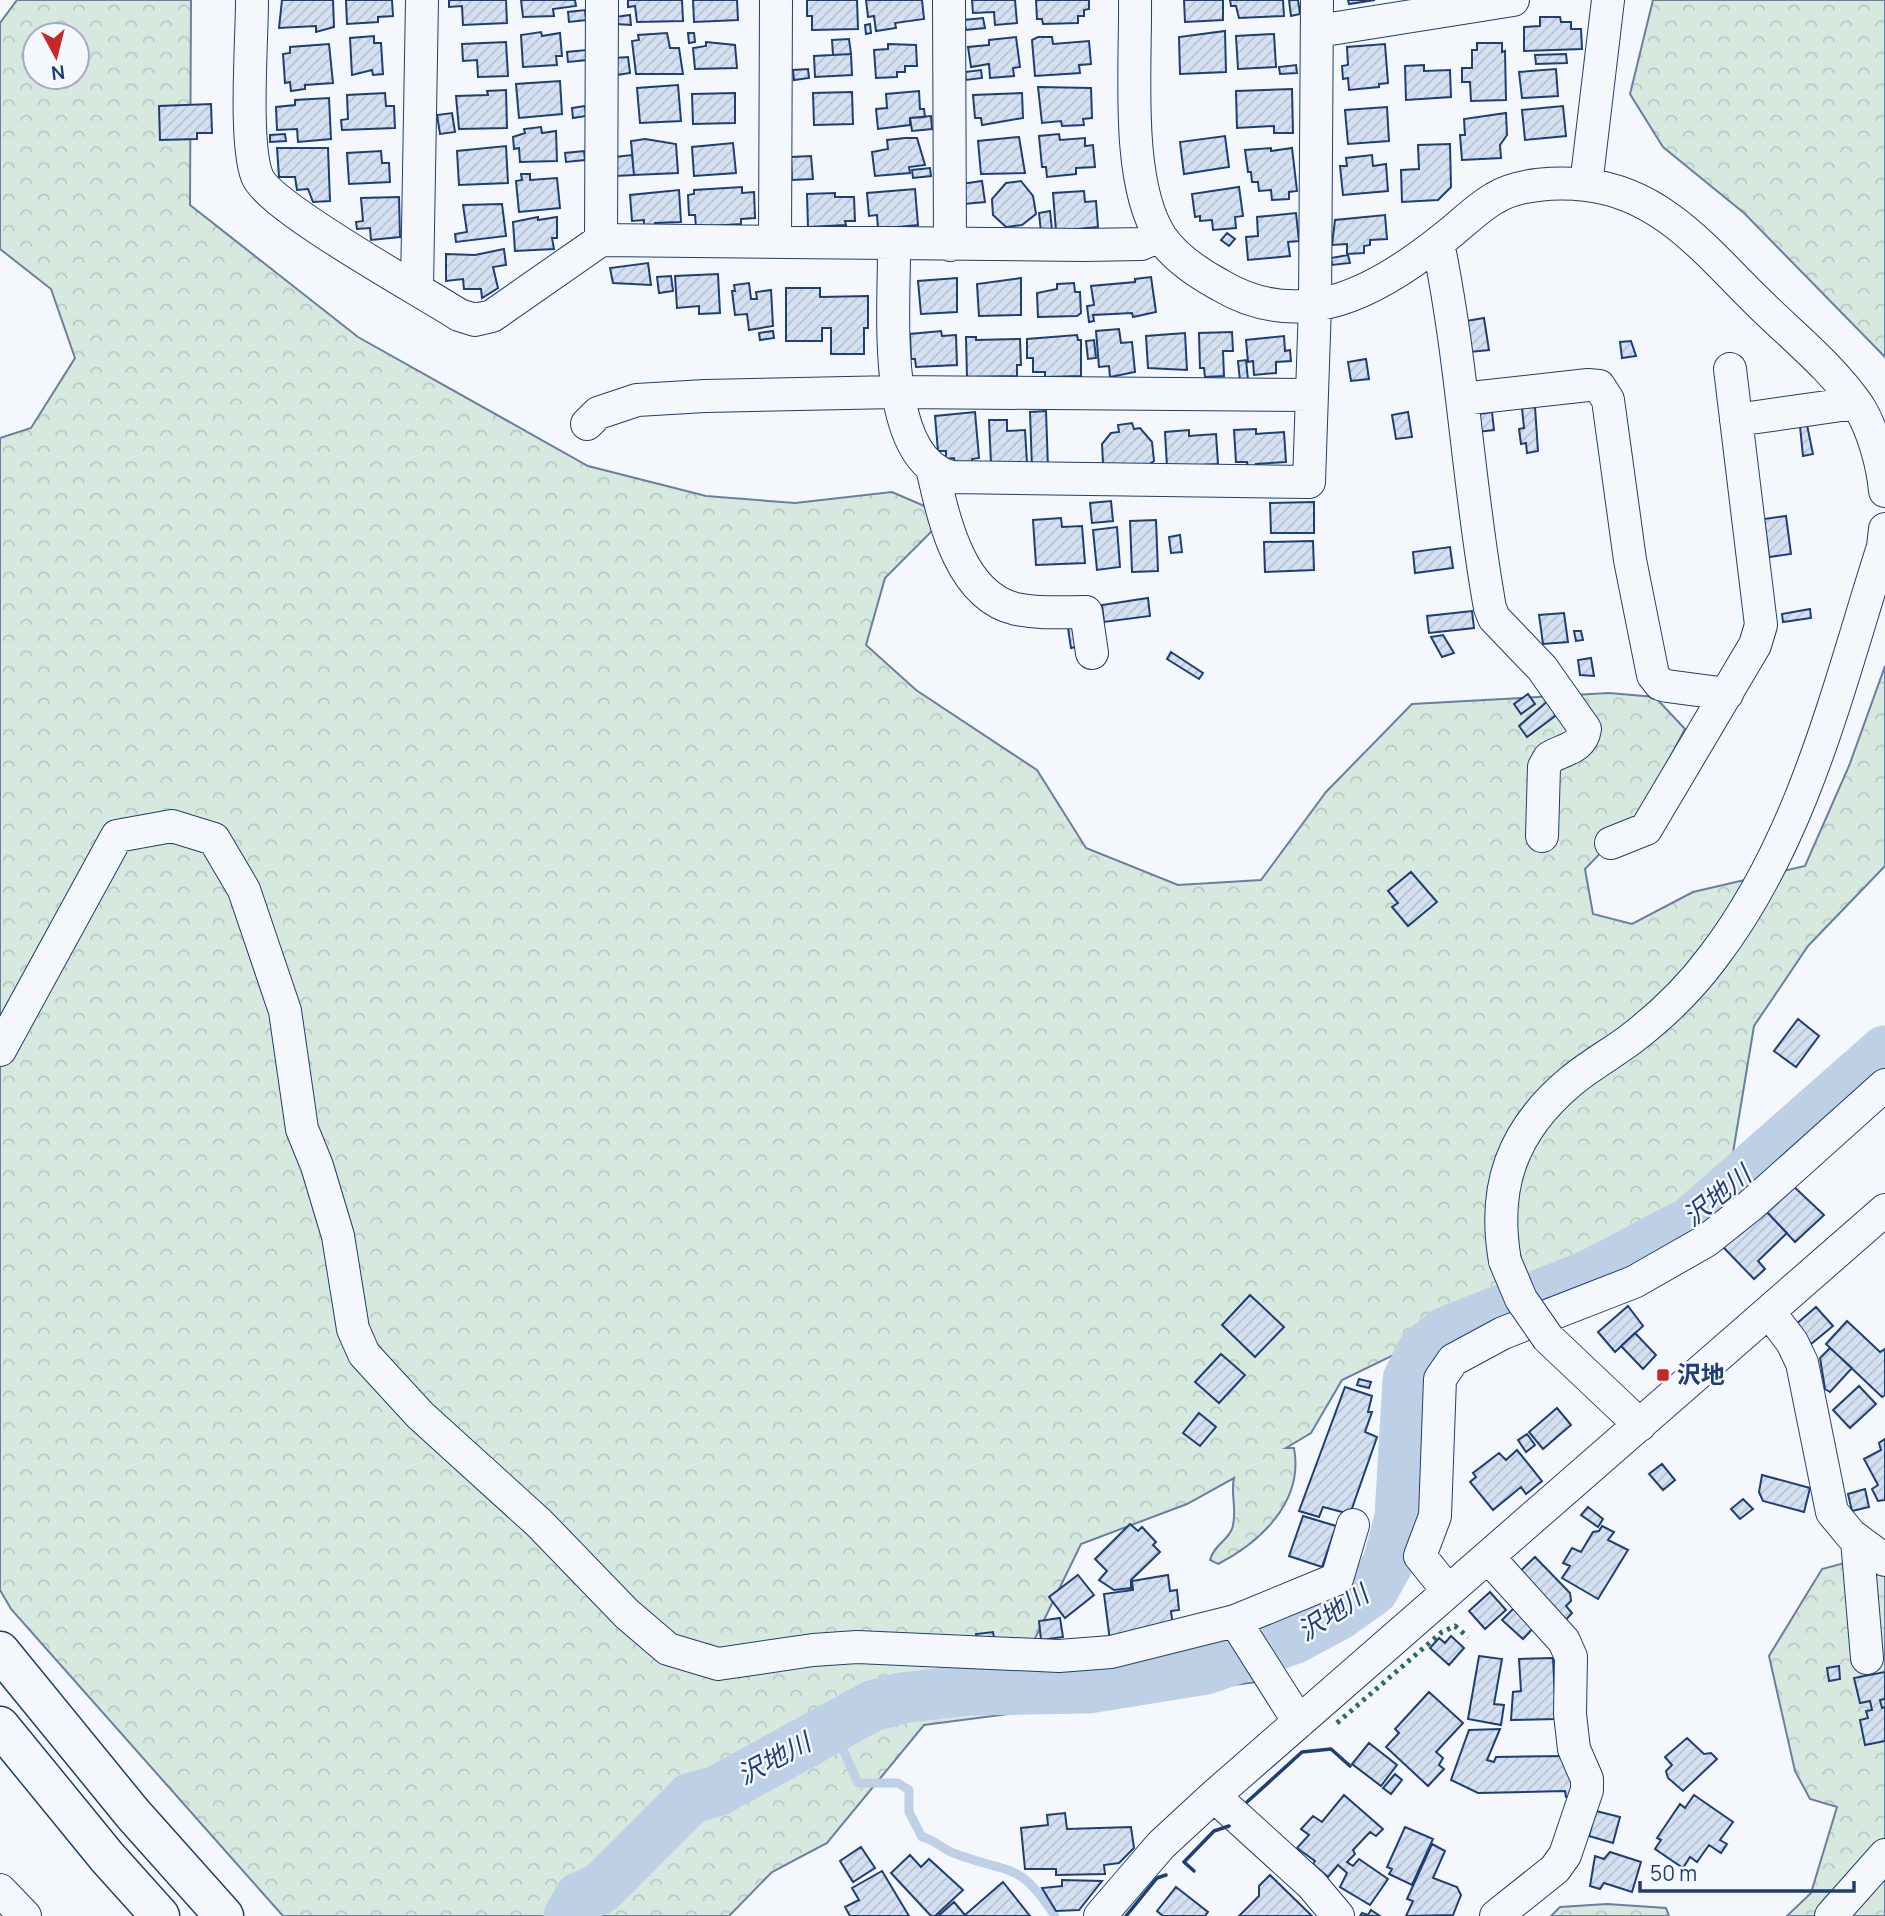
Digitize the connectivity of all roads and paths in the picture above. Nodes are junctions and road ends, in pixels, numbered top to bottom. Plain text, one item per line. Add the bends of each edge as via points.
1 (253, 0) edge
2 (422, 0) edge
3 (602, 0) edge
4 (776, 0) edge
5 (950, 0) edge
6 (1135, 0) edge
7 (1317, 0) edge
8 (1513, 0) edge
9 (1608, 0) edge
10 (1318, 31) junction
11 (1586, 185) junction
12 (1160, 236) junction
13 (601, 240) junction
14 (775, 241) junction
15 (1438, 243) junction
16 (894, 244) junction
17 (950, 245) junction
18 (417, 287) junction
19 (1315, 305) junction
20 (1730, 369) dead end
21 (895, 392) junction
22 (1312, 395) junction
23 (1462, 400) junction
24 (1855, 404) junction
25 (1736, 419) junction
26 (587, 424) dead end
27 (933, 472) junction
28 (1885, 491) edge
29 (1885, 529) edge
30 (1092, 653) dead end
31 (1727, 694) junction
32 (1542, 836) dead end
33 (1611, 843) dead end
34 (0, 1049) edge
35 (1885, 1085) edge
36 (1885, 1210) edge
37 (1769, 1312) junction
38 (1640, 1425) junction
39 (1353, 1525) dead end
40 (1857, 1540) junction
41 (1488, 1557) junction
42 (1885, 1560) edge
43 (1448, 1591) junction
44 (1249, 1643) junction
45 (1, 1652) edge
46 (1867, 1658) dead end
47 (1299, 1722) junction
48 (0, 1726) edge
49 (1214, 1796) junction
50 (1885, 1855) edge
51 (0, 1891) edge
52 (25, 1916) edge
53 (160, 1916) edge
54 (224, 1916) edge
55 (1100, 1916) edge
56 (1338, 1916) edge
57 (1496, 1916) edge
58 (1831, 1916) edge

1 - 18 street via 253,150 258,177 275,198
2 - 18 street
3 - 13 street
4 - 14 street
5 - 17 street
6 - 12 street via 1136,139 1143,191
7 - 10 street
8 - 10 street
9 - 11 street
10 - 19 street
11 - 15 street via 1529,186 1496,197
11 - 24 street via 1627,193 1674,219
12 - 17 street via 1141,244
12 - 19 street via 1177,256 1227,290 1258,302
13 - 14 street
13 - 18 street via 492,316 475,320 459,315
14 - 16 street
15 - 19 street via 1379,284 1340,302
15 - 23 street
16 - 17 street
16 - 21 street
19 - 22 street
20 - 25 street
21 - 22 street
21 - 26 street via 637,400 598,413
21 - 27 street via 920,458
22 - 27 street via 1309,482 951,477
23 - 31 street via 1599,386 1604,392 1653,675 1667,686
23 - 32 street via 1490,608 1494,618 1542,668 1585,729 1577,746 1549,758 1544,767
24 - 25 street
24 - 28 street via 1876,450
25 - 31 street via 1761,625
27 - 30 street via 956,547 977,583 1014,608 1086,612
29 - 38 street, bridge via 1803,798 1753,900 1713,958 1677,999 1541,1108 1519,1140 1506,1174 1500,1207 1505,1261 1521,1299 1548,1338
31 - 33 street via 1646,829
34 - 44 street via 117,836 172,827 214,839 244,890 285,1011 302,1129 338,1236 353,1329 364,1354 420,1415 667,1649 718,1664 858,1647 1059,1656
35 - 43 street via 1706,1241 1634,1282 1503,1333 1453,1360 1440,1378 1435,1516 1420,1556
36 - 37 street
37 - 38 street
37 - 40 street via 1802,1363 1832,1513
38 - 41 street
39 - 44 street via 1337,1579
40 - 42 street
40 - 46 street
41 - 43 street
41 - 57 street via 1564,1641 1571,1657 1571,1731 1587,1790 1565,1855 1555,1869
43 - 47 street
44 - 47 street
45 - 54 highway via 133,1814
47 - 49 street
48 - 53 highway
49 - 55 street via 1161,1845
49 - 56 street via 1312,1885
50 - 58 street
51 - 52 street

